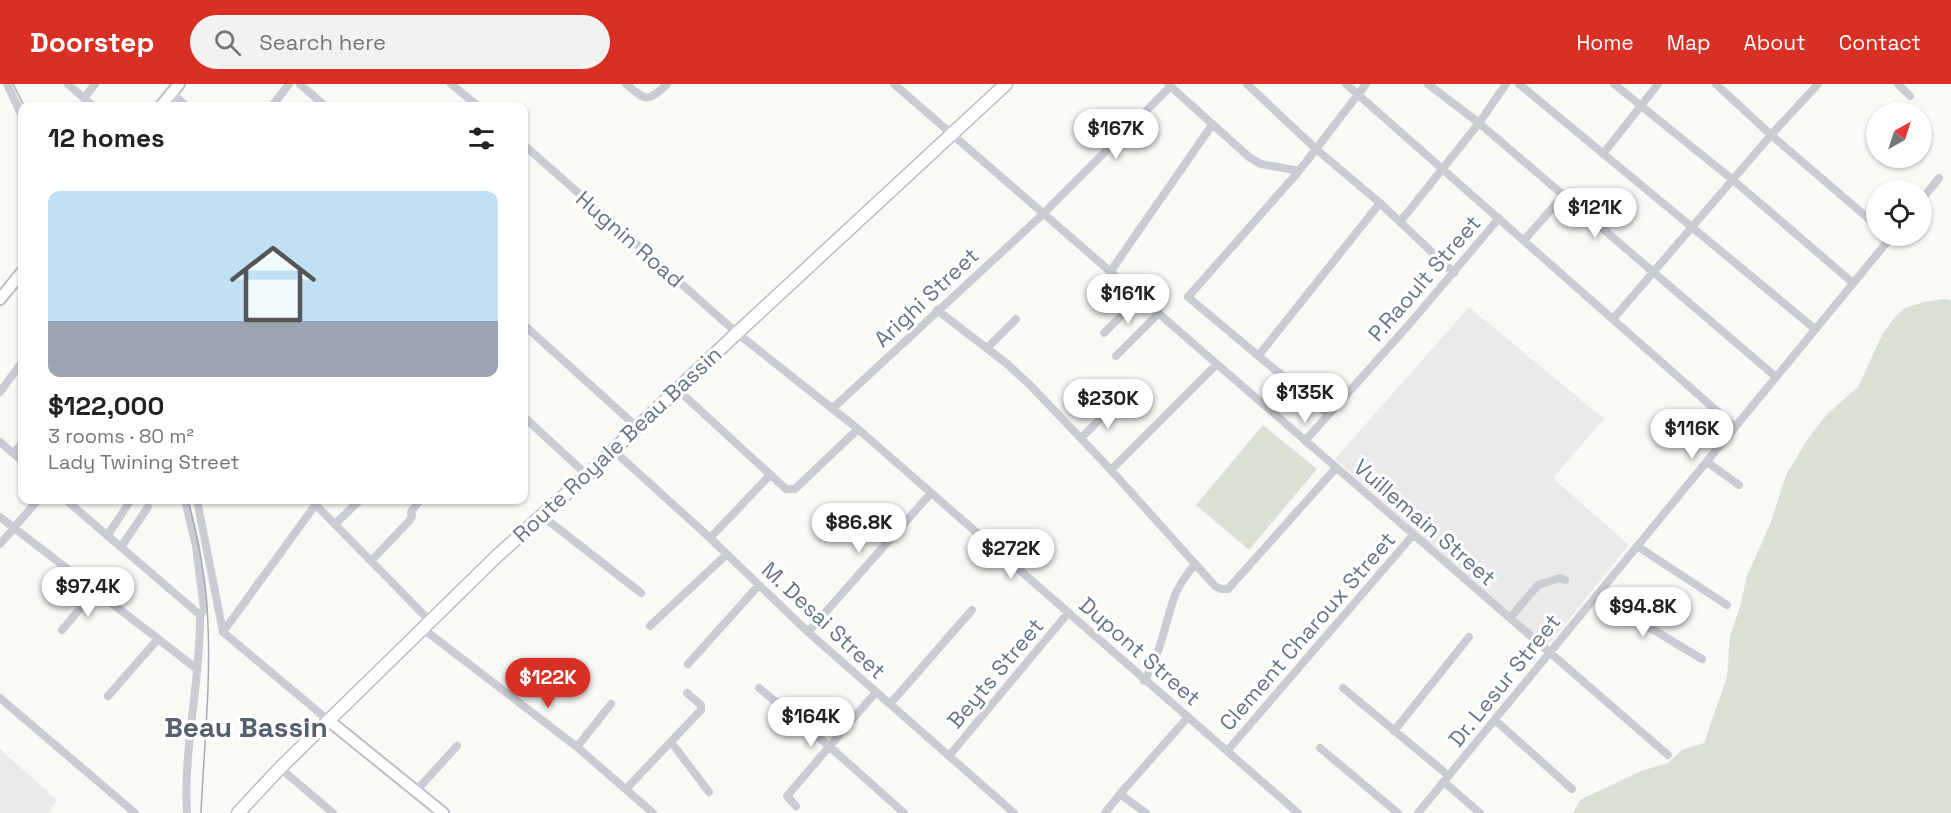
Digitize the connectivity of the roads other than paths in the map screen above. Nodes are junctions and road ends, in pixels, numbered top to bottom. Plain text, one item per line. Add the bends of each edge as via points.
1 (7, 84) edge
2 (68, 84) edge
3 (95, 84) edge
4 (179, 84) edge
5 (289, 84) edge
6 (300, 84) edge
7 (451, 84) edge
8 (626, 84) edge
9 (667, 84) edge
10 (894, 84) edge
11 (1006, 84) edge
12 (1247, 84) edge
13 (1346, 84) edge
14 (1366, 84) edge
15 (1428, 84) edge
16 (1506, 84) edge
17 (1519, 84) edge
18 (1614, 84) edge
19 (1658, 84) edge
20 (1716, 84) edge
21 (1818, 84) edge
22 (1898, 84) edge
23 (1169, 86) edge
24 (172, 93) junction
25 (1359, 95) junction
26 (1910, 96) dead end
27 (84, 98) junction
28 (88, 102) edge
29 (164, 102) edge
30 (182, 102) edge
31 (275, 102) edge
32 (320, 102) edge
33 (473, 102) edge
34 (1641, 105) junction
35 (18, 107) edge
36 (1479, 123) junction
37 (1212, 125) junction
38 (951, 135) junction
39 (1771, 135) junction
40 (528, 149) edge
41 (1316, 149) junction
42 (1603, 154) junction
43 (1443, 169) junction
44 (1299, 171) junction
45 (1939, 178) dead end
46 (1733, 180) junction
47 (1932, 187) edge
48 (1563, 195) junction
49 (1380, 203) junction
50 (1043, 214) junction
51 (1866, 216) edge
52 (1499, 218) junction
53 (1400, 222) junction
54 (1692, 228) junction
55 (1524, 240) junction
56 (1882, 246) edge
57 (1110, 272) junction
58 (1654, 272) junction
59 (1454, 273) junction
60 (18, 277) edge
61 (1853, 283) junction
62 (1139, 298) junction
63 (0, 299) edge
64 (937, 310) junction
65 (1158, 314) junction
66 (1613, 319) junction
67 (1016, 320) dead end
68 (528, 329) edge
69 (1815, 329) junction
70 (737, 333) junction
71 (1104, 333) dead end
72 (987, 348) junction
73 (1259, 355) junction
74 (1116, 356) dead end
75 (1216, 364) junction
76 (18, 367) edge
77 (1776, 377) junction
78 (677, 389) junction
79 (0, 392) edge
80 (1116, 403) dead end
81 (833, 408) junction
82 (1328, 414) junction
83 (528, 421) edge
84 (637, 427) junction
85 (1735, 427) junction
86 (858, 429) junction
87 (1081, 438) junction
88 (1305, 441) junction
89 (0, 442) edge
90 (18, 448) edge
91 (614, 450) junction
92 (14, 453) junction
93 (18, 457) edge
94 (1707, 462) junction
95 (1336, 468) junction
96 (1111, 470) junction
97 (587, 475) junction
98 (770, 475) junction
99 (1739, 485) dead end
100 (931, 493) junction
101 (35, 504) edge
102 (71, 504) edge
103 (128, 504) edge
104 (186, 504) edge
105 (198, 504) edge
106 (312, 504) edge
107 (315, 504) edge
108 (356, 504) edge
109 (417, 504) edge
110 (148, 507) dead end
111 (541, 515) junction
112 (0, 517) edge
113 (335, 524) junction
114 (14, 529) junction
115 (1413, 535) junction
116 (107, 536) junction
117 (710, 538) junction
118 (0, 544) edge
119 (1637, 546) junction
120 (121, 547) junction
121 (727, 554) junction
122 (372, 560) junction
123 (1194, 565) junction
124 (1565, 580) dead end
125 (759, 585) junction
126 (95, 591) junction
127 (641, 593) dead end
128 (1597, 596) junction
129 (1727, 605) dead end
130 (972, 610) dead end
131 (1068, 613) junction
132 (200, 615) junction
133 (1510, 618) junction
134 (426, 625) junction
135 (650, 626) dead end
136 (62, 630) dead end
137 (223, 632) junction
138 (808, 633) junction
139 (1469, 638) dead end
140 (158, 639) junction
141 (1550, 653) junction
142 (1702, 659) dead end
143 (688, 663) dead end
144 (197, 669) junction
145 (1144, 681) junction
146 (759, 688) dead end
147 (1343, 688) dead end
148 (876, 692) junction
149 (687, 693) dead end
150 (108, 696) dead end
151 (0, 698) edge
152 (611, 704) dead end
153 (890, 704) junction
154 (1188, 717) junction
155 (328, 720) junction
156 (1495, 720) junction
157 (1394, 730) junction
158 (671, 742) junction
159 (457, 746) dead end
160 (577, 747) junction
161 (830, 747) junction
162 (1320, 748) dead end
163 (1228, 750) junction
164 (949, 756) junction
165 (1668, 756) dead end
166 (280, 768) junction
167 (1447, 779) junction
168 (627, 788) junction
169 (1572, 789) dead end
170 (416, 791) junction
171 (709, 792) dead end
172 (1120, 794) junction
173 (796, 806) dead end
174 (135, 813) edge
175 (187, 813) edge
176 (238, 813) edge
177 (333, 813) edge
178 (443, 813) edge
179 (653, 813) edge
180 (904, 813) edge
181 (1014, 813) edge
182 (1105, 813) edge
183 (1146, 813) edge
184 (1298, 813) edge
185 (1398, 813) edge
186 (1419, 813) edge
187 (1480, 813) edge

1 - 35 street
2 - 27 street
3 - 27 street
4 - 24 street
5 - 31 street
6 - 32 street
7 - 33 street
8 - 9 street via 648,99
10 - 38 street, Vuillemain Street
11 - 38 main road, Route Royale Beau Bassin
12 - 41 street
13 - 25 street
14 - 25 street
15 - 36 street
16 - 36 street
17 - 42 street
18 - 34 street
19 - 34 street
20 - 39 street
21 - 39 street
22 - 26 street
23 - 37 street
23 - 50 street, Arighi Street
24 - 29 street
24 - 30 street
25 - 41 street
25 - 43 street
27 - 28 street
34 - 42 street
34 - 46 street
36 - 43 street
36 - 48 street
37 - 44 street via 1261,164
37 - 57 street
38 - 50 street, Vuillemain Street
38 - 70 main road, Route Royale Beau Bassin
39 - 46 street
39 - 51 street
40 - 70 street, Hugnin Road
41 - 44 street
41 - 49 street
42 - 54 street
43 - 52 street
43 - 53 street
44 - 73 street via 1188,297
45 - 47 street
46 - 54 street
46 - 61 street
48 - 55 street
48 - 58 street
49 - 53 street
49 - 73 street
50 - 57 street, Vuillemain Street
50 - 64 street, Arighi Street
52 - 55 street
52 - 59 street, P.Raoult Street
53 - 59 street
54 - 58 street
54 - 69 street
55 - 66 street
56 - 61 street, Dr. Lesur Street
57 - 62 street, Vuillemain Street
58 - 66 street
58 - 77 street
59 - 82 street, P.Raoult Street
60 - 63 street
61 - 69 street, Dr. Lesur Street
62 - 65 street, Vuillemain Street
62 - 71 street
64 - 72 street
64 - 81 street, Arighi Street
65 - 74 street
65 - 75 street, Vuillemain Street
66 - 85 street
67 - 72 street
68 - 84 street
69 - 77 street, Dr. Lesur Street
70 - 78 main road, Route Royale Beau Bassin
70 - 81 street, Dupont Street
72 - 87 street via 1030,385
73 - 82 street
75 - 88 street, Vuillemain Street
75 - 96 street
76 - 79 street
77 - 85 street, Dr. Lesur Street
78 - 84 main road, Route Royale Beau Bassin
78 - 98 street
80 - 87 street
81 - 86 street, Dupont Street
82 - 88 street, P.Raoult Street
83 - 97 street
84 - 91 main road, Route Royale Beau Bassin
85 - 94 street, Dr. Lesur Street
86 - 98 street via 795,489 786,489
86 - 100 street, Dupont Street
87 - 96 street
88 - 95 street, Vuillemain Street
89 - 92 street
90 - 92 street
91 - 97 main road, Route Royale Beau Bassin
91 - 117 street, M. Desai Street
92 - 93 street
94 - 99 street
94 - 119 street, Dr. Lesur Street
95 - 115 street, Vuillemain Street
95 - 123 street via 1228,589 1215,586
96 - 123 street
97 - 111 main road, Route Royale Beau Bassin
98 - 117 street
100 - 131 street, Dupont Street
100 - 138 street
101 - 114 street
102 - 116 street
103 - 116 street
104 - 132 street via 201,577 204,609
105 - 137 street
106 - 137 street
107 - 113 street
108 - 113 street
109 - 122 street via 409,521
110 - 120 street
111 - 127 street
111 - 134 main road, Route Royale Beau Bassin
112 - 114 street
113 - 122 street
114 - 118 street
114 - 126 street
115 - 133 street, Vuillemain Street
115 - 163 street, Clement Charoux Street
116 - 120 street
117 - 121 street, M. Desai Street
119 - 128 street, Dr. Lesur Street
119 - 129 street
120 - 132 street
121 - 125 street, M. Desai Street
121 - 135 street
122 - 134 street
123 - 145 street via 1173,599 1154,664
124 - 133 street via 1538,585
125 - 138 street, M. Desai Street
125 - 143 street
126 - 136 street
126 - 140 street
128 - 141 street, Dr. Lesur Street
128 - 142 street
130 - 153 street
131 - 145 street, Dupont Street
131 - 164 street, Beyts Street
132 - 144 street
133 - 141 street, Vuillemain Street
134 - 155 main road, Route Royale Beau Bassin
134 - 160 street
137 - 155 street
138 - 148 street, M. Desai Street
139 - 157 street
140 - 144 street
140 - 150 street
141 - 156 street, Dr. Lesur Street
141 - 165 street, Vuillemain Street
144 - 175 street
145 - 154 street, Dupont Street
146 - 161 street
147 - 157 street
148 - 153 street, M. Desai Street
148 - 161 street
149 - 158 street via 701,705 701,710
151 - 174 street
152 - 160 street
153 - 164 street, M. Desai Street
154 - 163 street, Dupont Street
154 - 172 street
155 - 166 main road, Route Royale Beau Bassin
155 - 170 street
156 - 167 street, Dr. Lesur Street
156 - 169 street
157 - 167 street
158 - 168 street
158 - 171 street
159 - 170 street
160 - 168 street
161 - 173 street via 787,796
161 - 180 street
162 - 185 street
163 - 184 street, Dupont Street
164 - 181 street, M. Desai Street
166 - 176 main road, Route Royale Beau Bassin
166 - 177 street
167 - 186 street, Dr. Lesur Street
167 - 187 street
168 - 179 street
170 - 178 street
172 - 182 street
172 - 183 street

